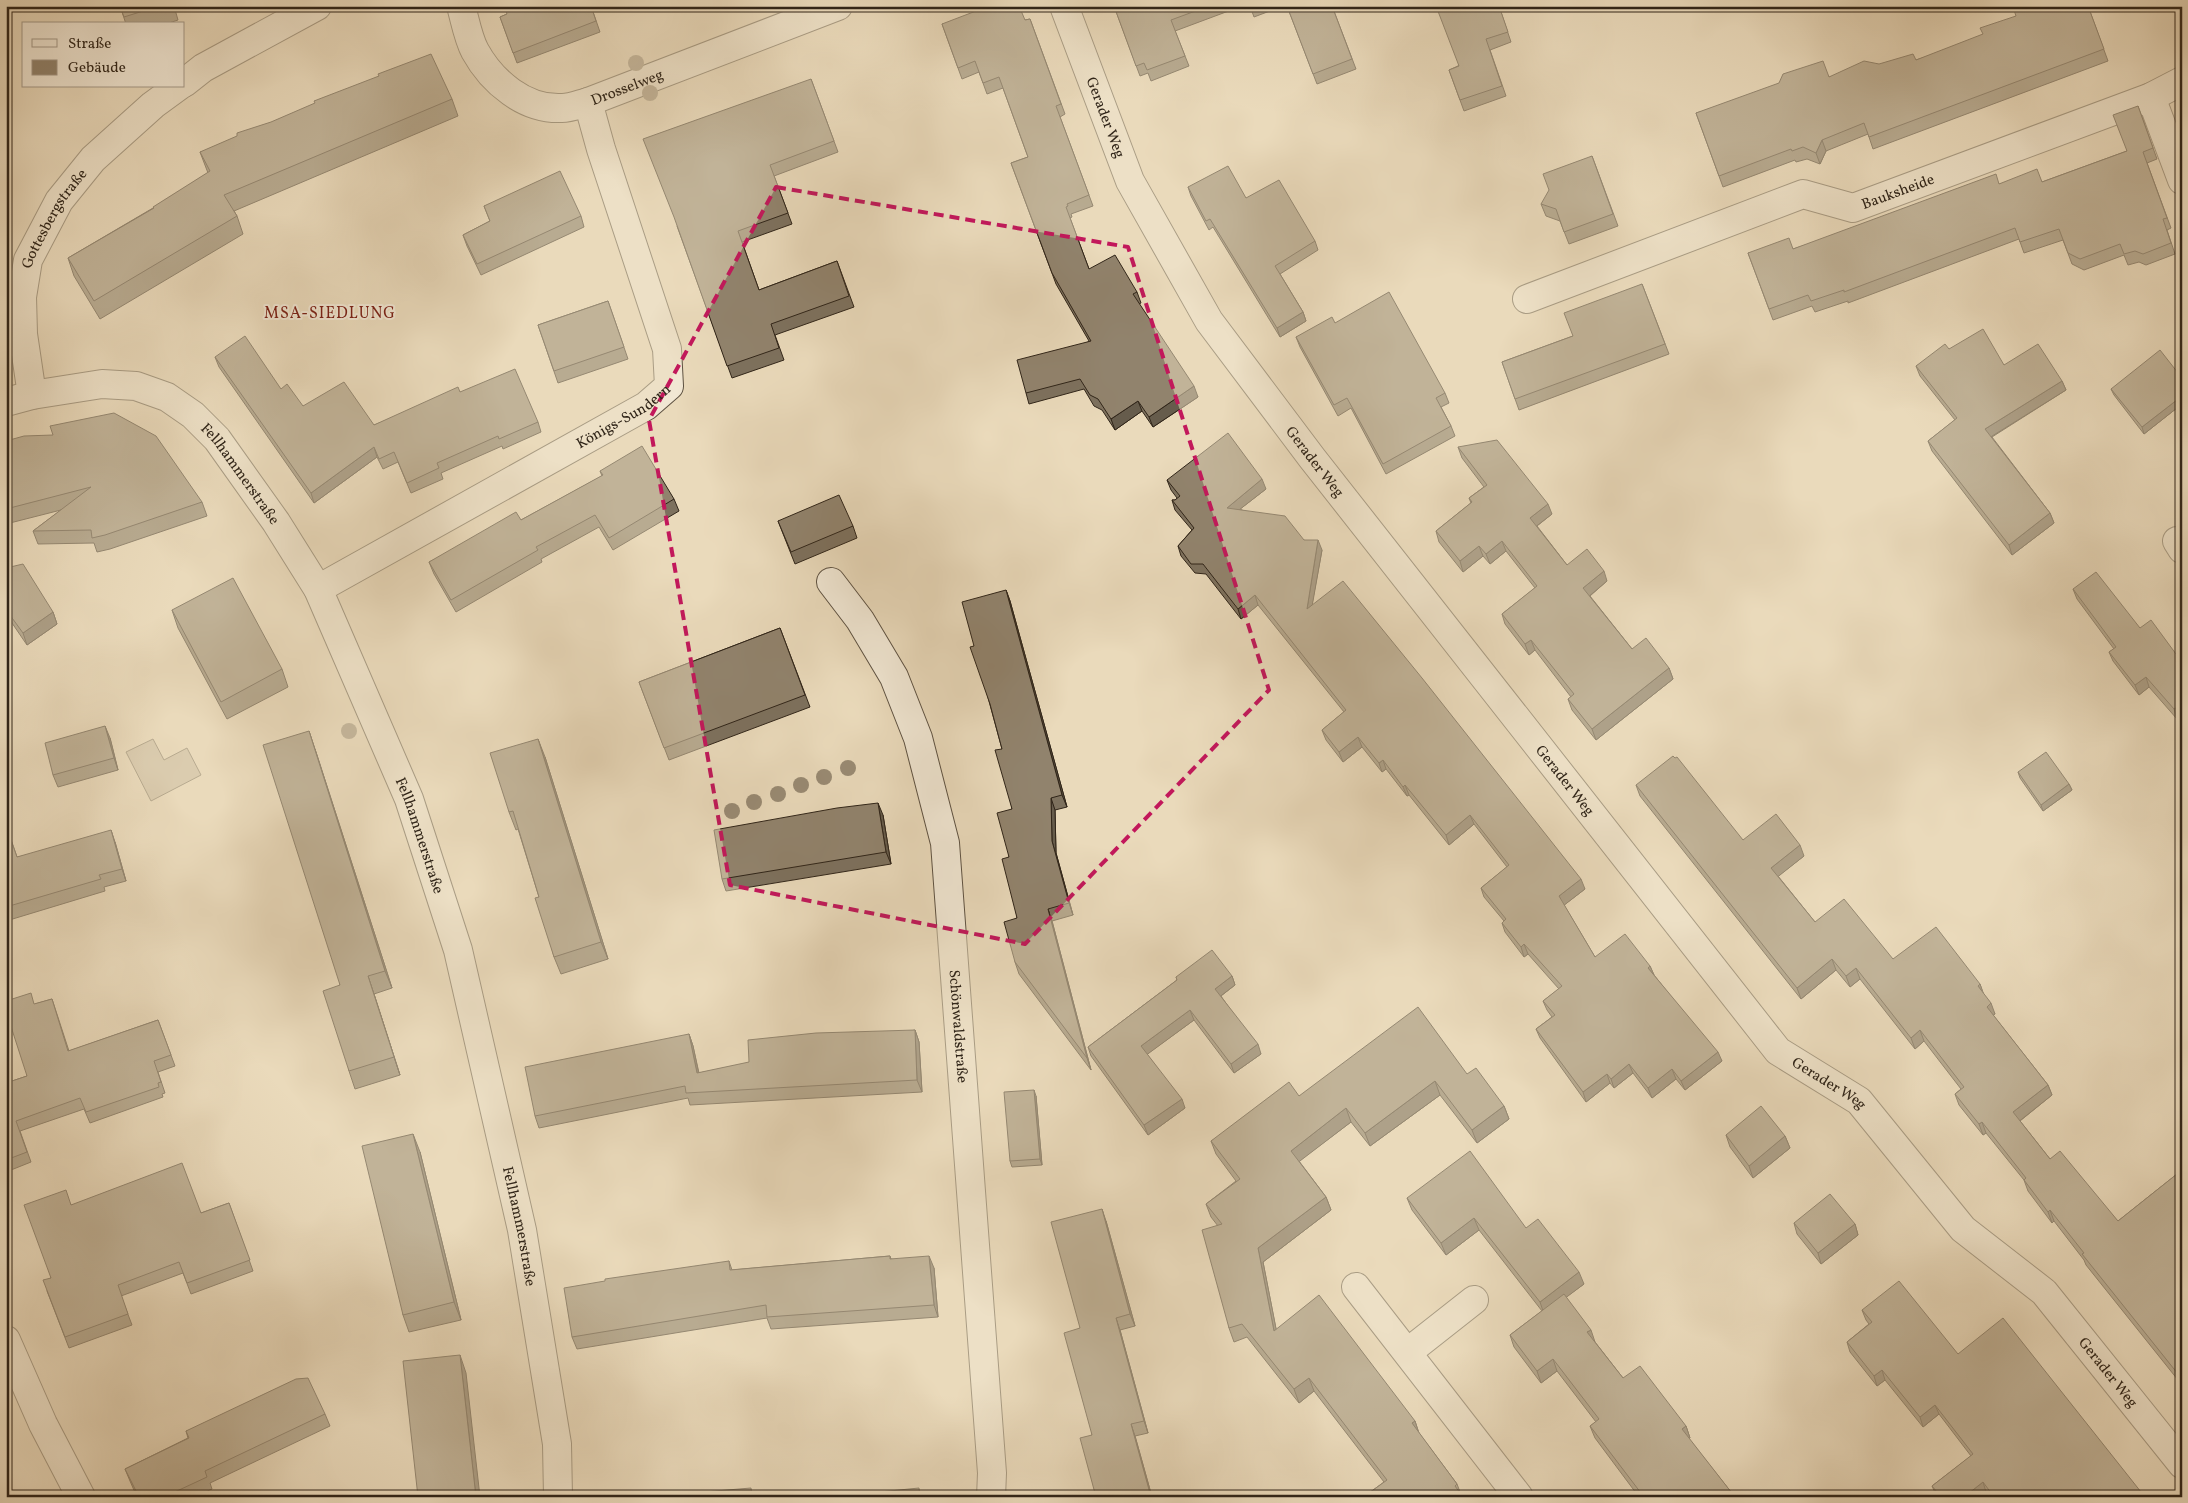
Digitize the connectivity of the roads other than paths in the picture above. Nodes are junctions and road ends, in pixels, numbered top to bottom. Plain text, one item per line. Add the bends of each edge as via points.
1 (317, 6) edge
2 (461, 6) edge
3 (838, 6) edge
4 (1064, 6) edge
5 (2182, 81) edge
6 (185, 82) edge
7 (176, 88) edge
8 (2151, 97) junction
9 (588, 102) junction
10 (2182, 180) edge
11 (1527, 299) dead end
12 (32, 395) junction
13 (6, 402) edge
14 (831, 582) dead end
15 (318, 589) junction
16 (1356, 1287) dead end
17 (1474, 1300) dead end
18 (6, 1340) edge
19 (1408, 1352) junction
20 (2182, 1464) edge
21 (81, 1497) edge
22 (558, 1497) edge
23 (991, 1497) edge
24 (1519, 1497) edge

1 - 6 street via 203,68
2 - 9 street, Drosselweg via 475,50 497,81 540,107 563,108
3 - 9 street, Drosselweg
4 - 20 street, Gerader Weg via 1130,181 1209,321 1312,458 1778,1051 1859,1101 1963,1228 2044,1292
5 - 8 street, Bauksheide
7 - 12 street, Gottesbergstraße via 94,159 59,202 28,260 22,297 23,334
8 - 10 street
8 - 11 street, Bauksheide via 1853,208 1803,194
9 - 15 street, Königs-Sundern via 667,349 669,386 646,406
12 - 13 street, Fellhammerstraße
12 - 15 street, Fellhammerstraße via 102,384 136,386 167,396 193,415 217,439 276,522
14 - 23 street, Schönwaldstraße via 860,620 894,677 918,738 945,842 992,1473
15 - 22 street, Fellhammerstraße via 409,799 458,950 522,1230 557,1444
16 - 19 street
17 - 19 street
18 - 21 street via 43,1424
19 - 24 street

